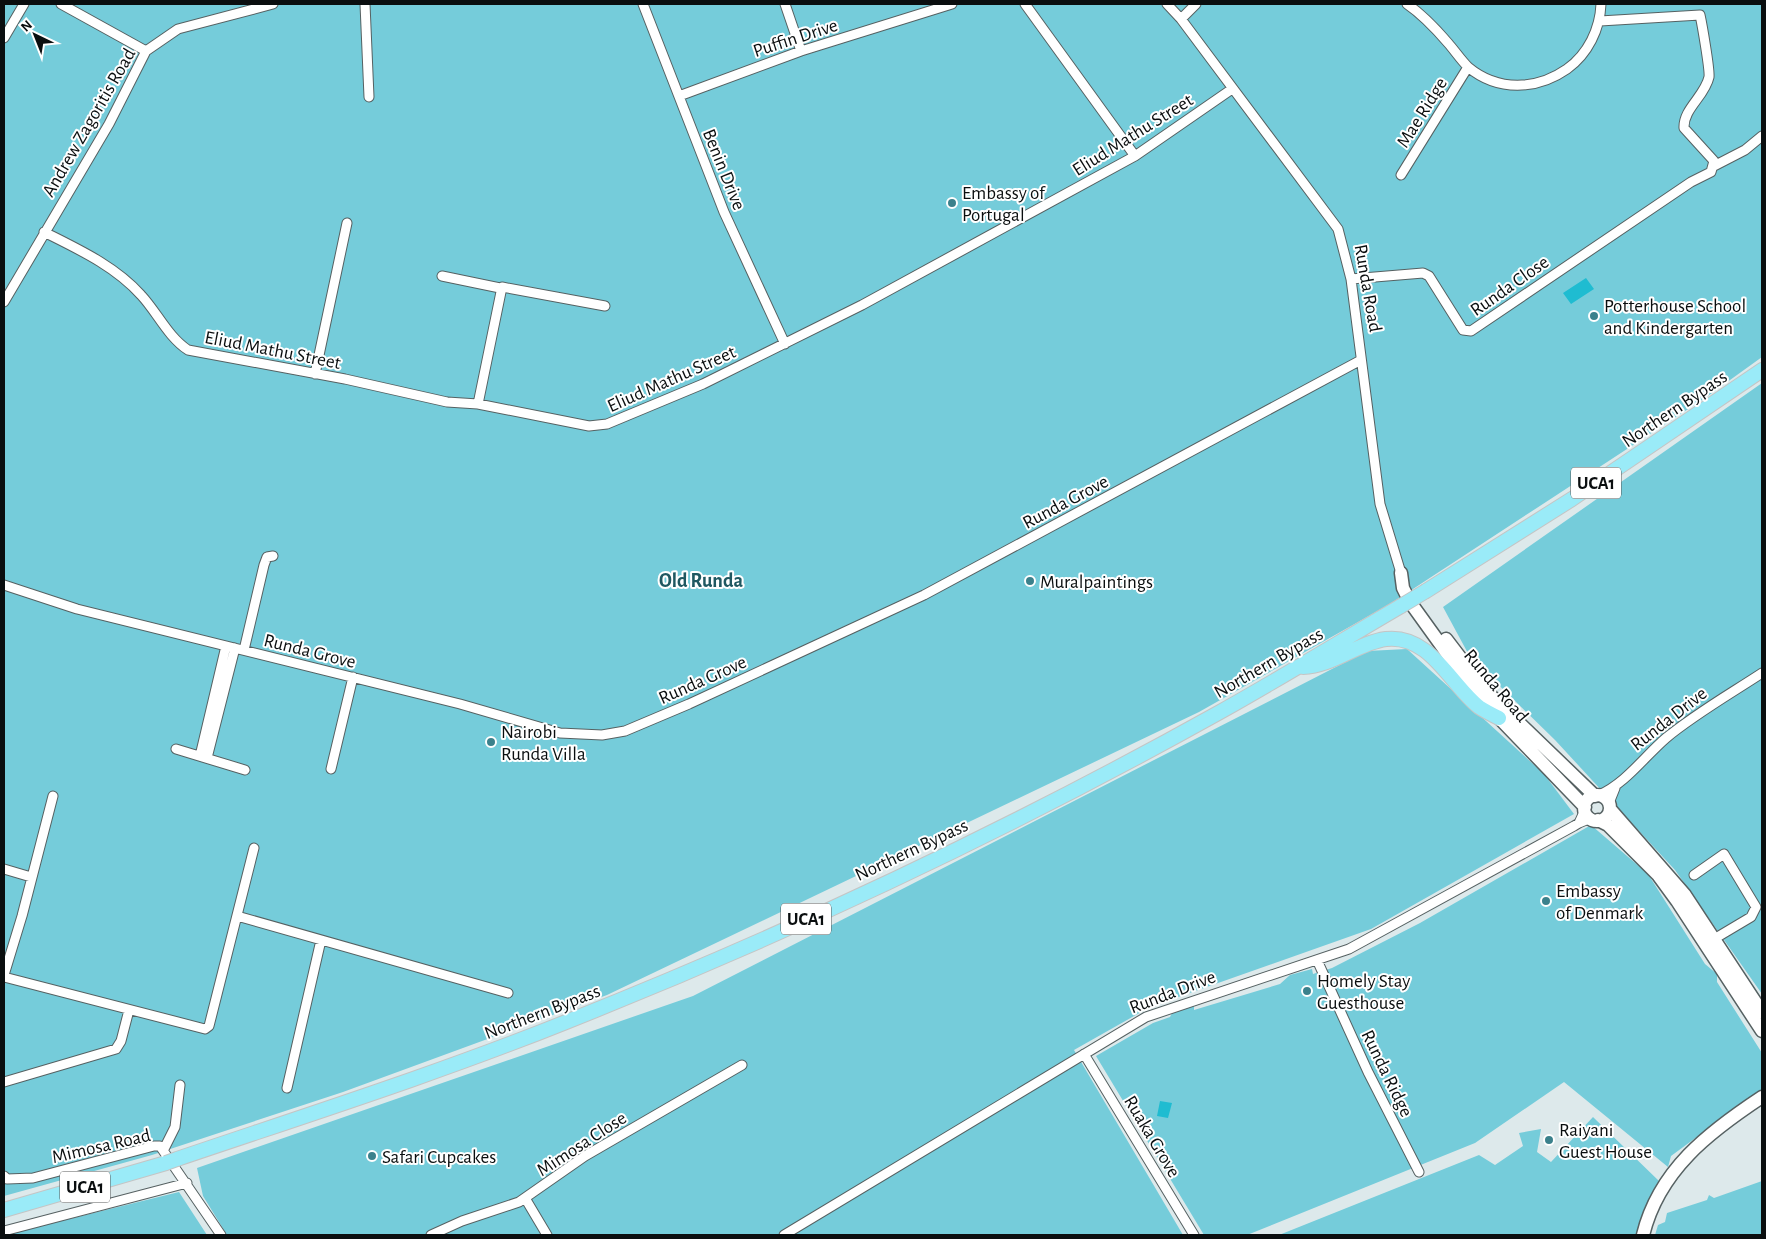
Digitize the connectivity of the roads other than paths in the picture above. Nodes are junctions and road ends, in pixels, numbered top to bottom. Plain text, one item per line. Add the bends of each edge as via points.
1 (24, 4) edge
2 (62, 4) edge
3 (273, 4) edge
4 (365, 4) edge
5 (643, 4) edge
6 (785, 4) edge
7 (952, 4) edge
8 (1025, 4) edge
9 (1196, 4) edge
10 (1407, 4) edge
11 (1601, 4) edge
12 (1171, 5) edge
13 (1181, 19) junction
14 (1600, 21) junction
15 (4, 38) edge
16 (146, 50) junction
17 (801, 51) junction
18 (1468, 66) junction
19 (1232, 89) junction
20 (679, 96) junction
21 (369, 97) dead end
22 (1762, 136) edge
23 (1135, 156) junction
24 (1714, 166) junction
25 (1401, 175) dead end
26 (347, 223) dead end
27 (44, 232) junction
28 (442, 276) dead end
29 (1351, 279) junction
30 (500, 288) junction
31 (4, 302) edge
32 (605, 306) dead end
33 (785, 344) junction
34 (1361, 360) junction
35 (1762, 370) edge
36 (315, 374) junction
37 (478, 404) junction
38 (273, 556) dead end
39 (1401, 573) junction
40 (4, 585) edge
41 (235, 648) junction
42 (1296, 668) junction
43 (1762, 673) edge
44 (353, 677) junction
45 (1499, 718) junction
46 (176, 749) dead end
47 (204, 757) junction
48 (331, 769) dead end
49 (245, 770) dead end
50 (54, 796) dead end
51 (1603, 801) junction
52 (1587, 816) junction
53 (254, 848) dead end
54 (4, 869) edge
55 (1694, 875) dead end
56 (31, 877) junction
57 (236, 916) junction
58 (1714, 939) junction
59 (321, 940) junction
60 (1317, 960) junction
61 (4, 976) edge
62 (508, 993) dead end
63 (129, 1010) junction
64 (1762, 1012) edge
65 (1762, 1031) edge
66 (1084, 1054) junction
67 (742, 1065) dead end
68 (4, 1082) edge
69 (180, 1085) dead end
70 (287, 1088) dead end
71 (1762, 1097) edge
72 (169, 1157) junction
73 (1419, 1172) dead end
74 (4, 1176) edge
75 (187, 1183) junction
76 (525, 1198) junction
77 (4, 1210) edge
78 (4, 1231) edge
79 (221, 1235) edge
80 (431, 1235) edge
81 (547, 1235) edge
82 (784, 1235) edge
83 (1194, 1235) edge
84 (1643, 1235) edge

1 - 15 street
2 - 16 street
3 - 16 street, Andrew Zagoritis Road via 178,29
4 - 21 street
5 - 20 street, Benin Drive
6 - 17 street
7 - 17 street, Puffin Drive
8 - 23 street
9 - 13 street
10 - 18 street, Mae Ridge via 1436,29
11 - 14 street, Mae Ridge
12 - 13 street, Runda Road
13 - 19 street, Runda Road
14 - 18 street, Mae Ridge via 1592,40 1574,64 1555,77 1534,85 1501,83
14 - 24 street via 1700,15 1709,76 1699,99 1685,117 1684,128 1714,160
16 - 27 street, Andrew Zagoritis Road via 109,124
17 - 20 street, Puffin Drive
18 - 25 street, Mae Ridge
19 - 23 street, Eliud Mathu Street
19 - 29 street, Runda Road via 1330,216 1338,229
20 - 33 street, Benin Drive via 724,212 762,288
22 - 24 street via 1745,150
23 - 33 street, Eliud Mathu Street
24 - 29 street, Runda Close via 1711,172 1691,182 1471,331 1463,330 1429,276
26 - 36 street
27 - 31 street, Andrew Zagoritis Road
27 - 36 street, Eliud Mathu Street via 120,274 178,343 188,350
28 - 30 street
29 - 34 street, Runda Road
30 - 32 street
30 - 37 street
33 - 37 street, Eliud Mathu Street via 703,384 606,424 589,426
34 - 39 street, Runda Road via 1380,504
34 - 44 street, Runda Grove via 924,595 625,731 602,735 560,733
35 - 42 main road, Northern Bypass / UCA1, bridge via 1572,498 1426,591
36 - 37 street, Eliud Mathu Street via 446,402
38 - 41 street via 267,557
39 - 45 street, Runda Road via 1403,588 1421,618 1477,695
39 - 51 street, Runda Road via 1485,690
40 - 41 street, Runda Grove via 78,609
41 - 44 street, Runda Grove
41 - 47 street
42 - 45 main road via 1323,664 1386,639 1412,642 1434,658 1479,706
42 - 72 main road, Northern Bypass / UCA1 via 1214,716 1040,808 720,958 564,1024
43 - 51 street, Runda Drive via 1672,733
44 - 48 street
45 - 52 street, Runda Road
46 - 47 street
47 - 49 street
50 - 56 street
51 - 52 street, Runda Drive via 1588,800
51 - 52 street, Runda Drive via 1605,818
51 - 58 street, Runda Road via 1665,869
52 - 60 street, Runda Drive via 1378,935
52 - 65 street, Runda Road via 1608,825 1658,875
53 - 57 street
54 - 56 street
55 - 58 street via 1724,854 1756,907 1751,917
56 - 61 street
57 - 59 street
57 - 63 street via 209,1026 205,1029
58 - 64 street, Runda Road
59 - 62 street
59 - 70 street
60 - 66 street, Runda Drive via 1146,1017
60 - 73 street, Runda Ridge via 1368,1072
61 - 63 street
63 - 68 street via 122,1041 116,1049
66 - 82 street, Runda Drive
66 - 83 street, Ruaka Grove
67 - 76 street, Mimosa Close via 585,1156
69 - 72 street
71 - 84 street via 1713,1130 1684,1158 1660,1192
72 - 74 street, Mimosa Road via 154,1146 33,1178 14,1180
72 - 75 street, Mimosa Road
72 - 77 main road, Northern Bypass / UCA1
75 - 78 street
75 - 79 street, Mimosa Road
76 - 80 street, Mimosa Close
76 - 81 street

